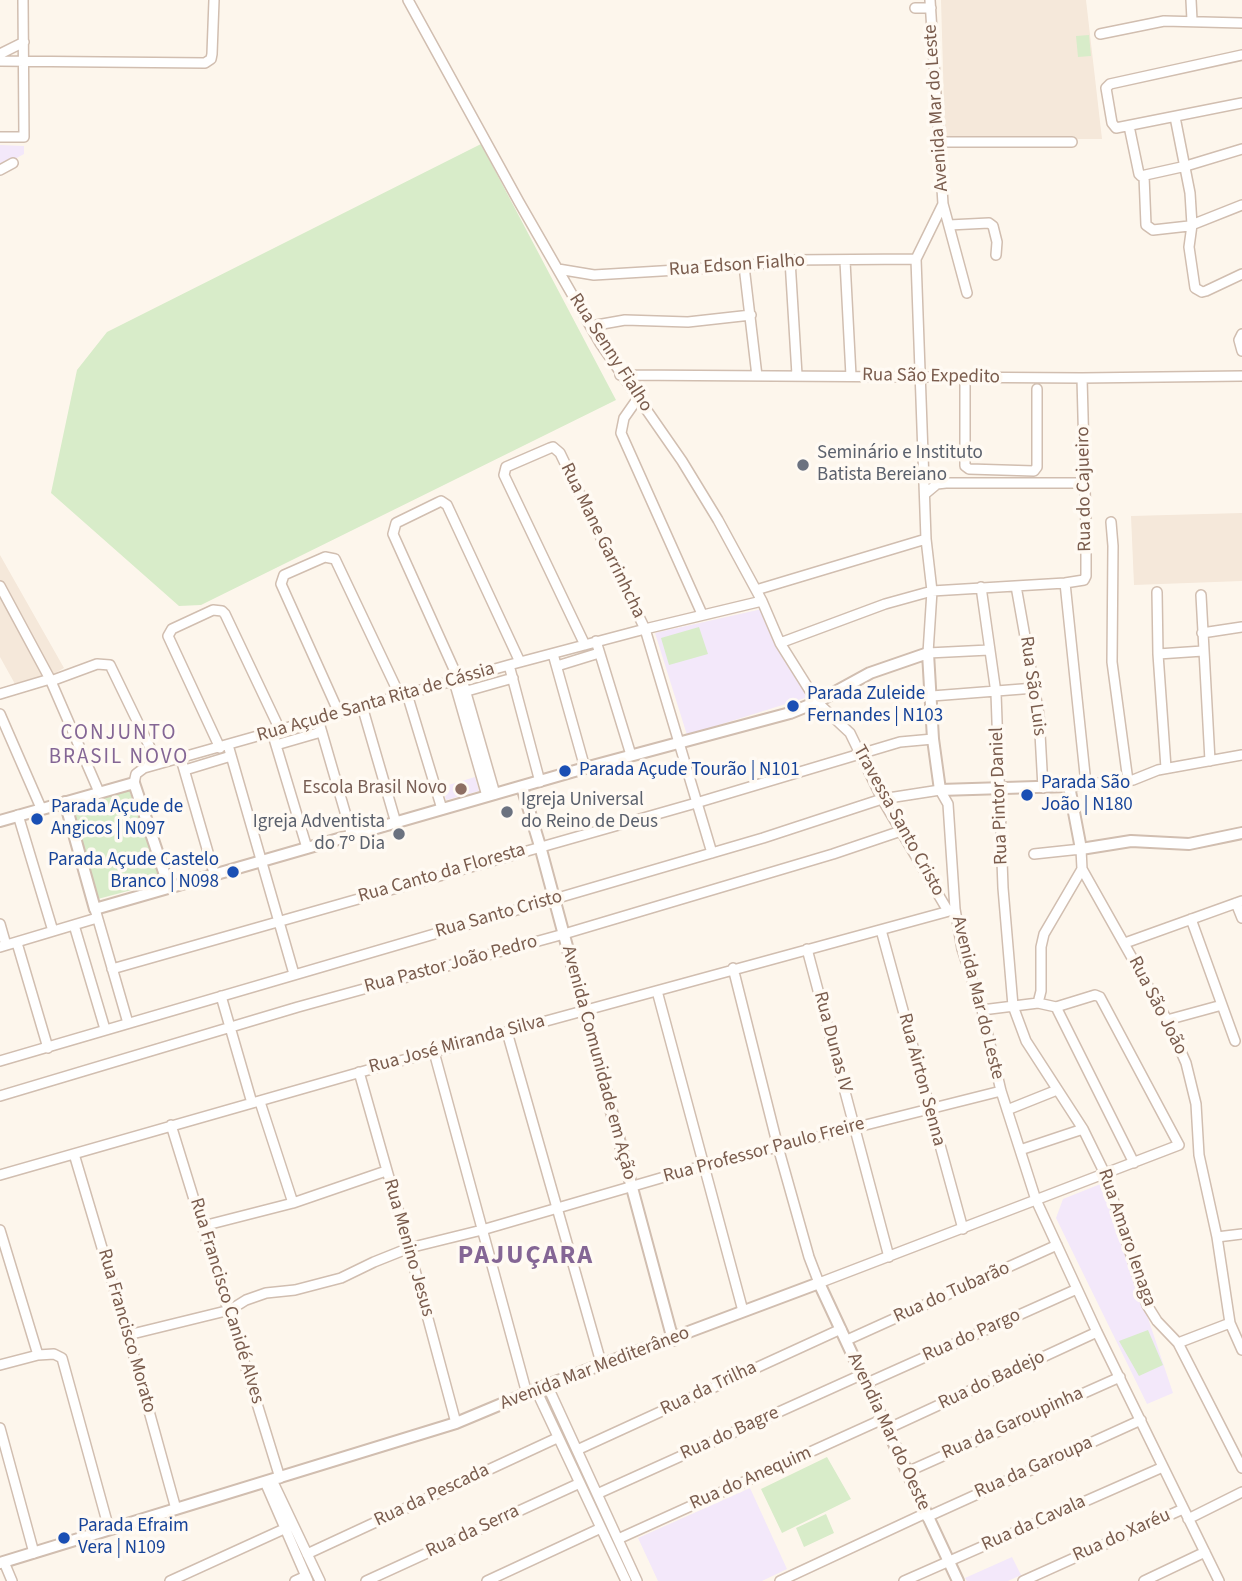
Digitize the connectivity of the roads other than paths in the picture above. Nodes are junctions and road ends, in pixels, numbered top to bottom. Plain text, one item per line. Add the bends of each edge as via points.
1 (23, 0) edge
2 (214, 0) edge
3 (408, 0) edge
4 (1191, 0) edge
5 (930, 4) edge
6 (915, 8) dead end
7 (1192, 20) junction
8 (1242, 23) edge
9 (1100, 34) dead end
10 (24, 42) junction
11 (0, 54) edge
12 (1242, 55) edge
13 (0, 61) edge
14 (25, 61) junction
15 (1242, 103) edge
16 (1175, 117) junction
17 (1129, 126) junction
18 (0, 137) edge
19 (939, 142) junction
20 (1072, 142) dead end
21 (1242, 149) edge
22 (13, 163) dead end
23 (1185, 166) junction
24 (0, 170) edge
25 (1142, 176) junction
26 (943, 204) junction
27 (1242, 205) edge
28 (949, 225) junction
29 (1192, 225) junction
30 (996, 256) dead end
31 (916, 259) junction
32 (790, 260) junction
33 (845, 261) junction
34 (744, 266) junction
35 (558, 269) junction
36 (1242, 274) edge
37 (967, 293) dead end
38 (751, 316) junction
39 (591, 326) junction
40 (1241, 337) edge
41 (1242, 351) edge
42 (620, 375) junction
43 (797, 375) junction
44 (757, 376) junction
45 (852, 376) junction
46 (1242, 376) edge
47 (920, 377) junction
48 (965, 378) junction
49 (1082, 378) junction
50 (1037, 389) dead end
51 (638, 398) junction
52 (1085, 484) junction
53 (925, 494) junction
54 (1111, 523) dead end
55 (926, 539) junction
56 (1065, 583) junction
57 (0, 586) edge
58 (1016, 586) junction
59 (981, 587) junction
60 (756, 590) junction
61 (932, 591) junction
62 (1157, 592) dead end
63 (1201, 595) dead end
64 (762, 601) junction
65 (702, 614) junction
66 (1242, 627) edge
67 (645, 629) junction
68 (1202, 633) junction
69 (596, 641) junction
70 (780, 643) junction
71 (585, 645) junction
72 (989, 650) junction
73 (1203, 651) junction
74 (599, 653) junction
75 (928, 653) junction
76 (553, 654) junction
77 (1158, 654) junction
78 (520, 662) junction
79 (509, 665) junction
80 (557, 666) junction
81 (457, 678) junction
82 (513, 678) junction
83 (51, 680) junction
84 (1035, 688) junction
85 (461, 693) junction
86 (996, 693) junction
87 (0, 694) edge
88 (404, 695) junction
89 (932, 696) junction
90 (817, 702) junction
91 (362, 706) junction
92 (338, 713) junction
93 (0, 714) edge
94 (318, 719) junction
95 (276, 731) junction
96 (321, 732) junction
97 (933, 739) junction
98 (680, 743) junction
99 (276, 745) junction
100 (224, 746) junction
101 (860, 753) junction
102 (631, 755) junction
103 (1242, 755) edge
104 (231, 756) junction
105 (181, 758) junction
106 (1210, 761) junction
107 (158, 764) junction
108 (585, 768) junction
109 (1166, 768) junction
110 (185, 770) junction
111 (1128, 781) junction
112 (540, 782) junction
113 (134, 783) junction
114 (1086, 784) junction
115 (1069, 786) junction
116 (522, 787) junction
117 (1043, 788) junction
118 (1000, 789) junction
119 (940, 790) junction
120 (99, 792) junction
121 (491, 795) junction
122 (882, 799) junction
123 (65, 802) junction
124 (696, 803) junction
125 (41, 808) junction
126 (442, 809) junction
127 (18, 815) junction
128 (0, 821) edge
129 (396, 823) junction
130 (901, 831) junction
131 (1242, 833) edge
132 (352, 835) junction
133 (540, 846) junction
134 (307, 848) junction
135 (1081, 849) junction
136 (712, 853) junction
137 (1034, 854) dead end
138 (260, 861) junction
139 (1082, 869) junction
140 (214, 873) junction
141 (169, 887) junction
142 (554, 899) junction
143 (1239, 902) edge
144 (951, 910) junction
145 (96, 914) junction
146 (1242, 918) edge
147 (1191, 919) junction
148 (278, 922) junction
149 (0, 924) edge
150 (74, 925) junction
151 (881, 930) junction
152 (53, 931) junction
153 (564, 934) junction
154 (17, 943) junction
155 (1125, 943) junction
156 (3, 946) edge
157 (807, 949) junction
158 (733, 968) junction
159 (112, 969) junction
160 (294, 974) junction
161 (657, 991) junction
162 (221, 996) junction
163 (1038, 1003) junction
164 (1222, 1005) junction
165 (1013, 1006) junction
166 (1056, 1007) junction
167 (585, 1009) junction
168 (982, 1010) junction
169 (1167, 1020) junction
170 (128, 1023) junction
171 (105, 1029) junction
172 (231, 1029) junction
173 (507, 1032) junction
174 (1235, 1041) dead end
175 (48, 1048) junction
176 (434, 1052) junction
177 (0, 1061) edge
178 (359, 1072) junction
179 (1057, 1090) junction
180 (1001, 1091) junction
181 (0, 1096) edge
182 (256, 1102) junction
183 (928, 1108) junction
184 (1007, 1110) junction
185 (172, 1125) junction
186 (855, 1126) junction
187 (1083, 1129) junction
188 (778, 1146) junction
189 (1020, 1150) junction
190 (74, 1154) junction
191 (1134, 1163) junction
192 (702, 1166) junction
193 (386, 1171) junction
194 (1105, 1174) junction
195 (0, 1175) edge
196 (630, 1186) junction
197 (1036, 1200) junction
198 (293, 1203) junction
199 (555, 1207) junction
200 (203, 1226) junction
201 (962, 1229) junction
202 (0, 1230) edge
203 (482, 1230) junction
204 (1242, 1234) edge
205 (1217, 1237) junction
206 (1056, 1245) junction
207 (410, 1248) junction
208 (889, 1257) junction
209 (819, 1283) junction
210 (1077, 1289) junction
211 (230, 1310) junction
212 (743, 1311) junction
213 (1230, 1323) junction
214 (841, 1329) junction
215 (1097, 1332) junction
216 (128, 1335) junction
217 (673, 1339) junction
218 (847, 1340) junction
219 (1178, 1343) junction
220 (1242, 1350) edge
221 (38, 1355) junction
222 (0, 1365) edge
223 (602, 1366) junction
224 (1120, 1377) junction
225 (865, 1378) junction
226 (547, 1385) junction
227 (531, 1392) junction
228 (1141, 1420) junction
229 (456, 1423) junction
230 (885, 1424) junction
231 (0, 1428) edge
232 (557, 1438) junction
233 (577, 1450) junction
234 (1163, 1467) junction
235 (1242, 1468) edge
236 (907, 1472) junction
237 (272, 1480) junction
238 (580, 1483) junction
239 (1242, 1492) edge
240 (597, 1494) junction
241 (176, 1509) junction
242 (1183, 1509) junction
243 (927, 1515) junction
244 (1188, 1519) junction
245 (601, 1528) junction
246 (109, 1529) junction
247 (284, 1529) junction
248 (618, 1539) junction
249 (1205, 1552) junction
250 (34, 1553) junction
251 (307, 1554) junction
252 (949, 1561) junction
253 (2, 1563) edge
254 (307, 1578) edge
255 (12, 1581) edge
256 (170, 1581) edge
257 (295, 1581) edge
258 (320, 1581) edge
259 (366, 1581) edge
260 (487, 1581) edge
261 (626, 1581) edge
262 (637, 1581) edge
263 (780, 1581) edge
264 (904, 1581) edge
265 (958, 1581) edge
266 (1023, 1581) edge
267 (1144, 1581) edge
268 (1219, 1581) edge

1 - 10 street
2 - 14 street via 212,54 205,63
3 - 35 street, Rua Senny Fialho
4 - 7 street
5 - 6 street
5 - 19 street, Avenida Mar do Leste
7 - 8 street
7 - 9 street via 1140,24
10 - 11 street
10 - 14 street
12 - 17 street via 1108,85 1112,123 1119,128
13 - 14 street
14 - 18 street via 24,137
15 - 16 street
16 - 17 street
16 - 23 street
17 - 25 street
19 - 20 street
19 - 26 street, Avenida Mar do Leste
21 - 23 street
22 - 24 street
23 - 25 street
23 - 29 street
25 - 29 street via 1148,228
26 - 28 street
26 - 31 street, Avenida Mar do Leste
27 - 29 street
28 - 30 street via 992,224
28 - 37 street
29 - 36 street via 1189,247 1195,288 1202,292
31 - 33 street, Rua Edson Fialho
31 - 47 street, Avenida Mar do Leste
32 - 33 street, Rua Edson Fialho
32 - 34 street, Rua Edson Fialho
32 - 43 street
33 - 45 street
34 - 35 street, Rua Edson Fialho via 594,275
34 - 38 street
35 - 39 street, Rua Senny Fialho
38 - 39 street via 625,320
38 - 44 street
39 - 42 street, Rua Senny Fialho
40 - 41 street
42 - 44 street, Rua São Expedito
42 - 51 street, Rua Senny Fialho
43 - 44 street, Rua São Expedito
43 - 45 street, Rua São Expedito
45 - 47 street, Rua São Expedito
46 - 49 street, Rua São Expedito
47 - 48 street, Rua São Expedito
47 - 53 street, Avenida Mar do Leste
48 - 49 street, Rua São Expedito
48 - 50 street via 965,466 969,469 1034,471
49 - 52 street, Rua do Cajueiro
51 - 60 street, Rua Senny Fialho via 682,461
51 - 65 street via 624,418 621,433
52 - 53 street via 946,483
52 - 56 street, Rua do Cajueiro via 1086,576
53 - 55 street, Avenida Mar do Leste
54 - 111 street via 1112,662
55 - 60 street
55 - 61 street, Avenida Mar do Leste
56 - 58 street
56 - 114 street
57 - 83 street
58 - 59 street
58 - 84 street, Rua São Luis
59 - 61 street
59 - 72 street, Rua Pintor Daniel
60 - 64 street, Rua Senny Fialho
61 - 70 street
61 - 75 street, Avenida Mar do Leste
62 - 77 street
63 - 68 street
64 - 65 street, Rua Açude Santa Rita de Cássia
64 - 70 street, Rua Senny Fialho
65 - 67 street, Rua Açude Santa Rita de Cássia
66 - 68 street
67 - 69 street, Rua Açude Santa Rita de Cássia
67 - 71 street, Rua Mane Garrinhcha via 560,453 550,447 506,467 504,475
67 - 98 street, Rua Mane Garrinhcha
68 - 73 street
69 - 71 street, Rua Açude Santa Rita de Cássia
69 - 74 street
70 - 90 street, Rua Senny Fialho
71 - 76 street, Rua Açude Santa Rita de Cássia
72 - 75 street
72 - 86 street, Rua Pintor Daniel
73 - 77 street
73 - 106 street
74 - 80 street
74 - 102 street
75 - 89 street, Avenida Mar do Leste
75 - 90 street via 870,673
76 - 78 street, Rua Açude Santa Rita de Cássia
76 - 80 street
77 - 109 street
78 - 79 street, Rua Açude Santa Rita de Cássia
78 - 81 street via 447,505 437,503 396,523 393,529
79 - 81 street, Rua Açude Santa Rita de Cássia
79 - 82 street
80 - 108 street
81 - 85 street
81 - 88 street, Rua Açude Santa Rita de Cássia
82 - 85 street
82 - 112 street
83 - 87 street
83 - 107 street via 97,664 113,668
83 - 120 street
84 - 86 street
84 - 117 street, Rua São Luis
85 - 121 street
86 - 89 street
86 - 118 street, Rua Pintor Daniel
88 - 91 street, Rua Açude Santa Rita de Cássia
88 - 92 street via 335,559 325,556 284,575 281,584
88 - 126 street
89 - 97 street, Avenida Mar do Leste
90 - 98 street
90 - 101 street, Travessa Santo Cristo via 850,733
91 - 92 street, Rua Açude Santa Rita de Cássia
91 - 129 street
92 - 94 street, Rua Açude Santa Rita de Cássia
93 - 125 street
94 - 95 street, Rua Açude Santa Rita de Cássia
94 - 96 street
95 - 99 street
95 - 100 street, Rua Açude Santa Rita de Cássia
95 - 100 street via 225,614 213,610 172,629 168,636
96 - 99 street
96 - 132 street
97 - 101 street, Rua Canto da Floresta via 900,741
97 - 119 street, Avenida Mar do Leste
98 - 102 street
98 - 124 street, Rua Mane Garrinhcha
99 - 134 street
100 - 104 street
100 - 105 street, Rua Açude Santa Rita de Cássia
101 - 122 street, Travessa Santo Cristo
101 - 124 street, Rua Canto da Floresta
102 - 108 street
103 - 106 street
104 - 110 street
104 - 138 street
105 - 107 street, Rua Açude Santa Rita de Cássia
105 - 110 street
106 - 109 street
107 - 113 street, Rua Açude Santa Rita de Cássia via 139,771
108 - 112 street
109 - 111 street
110 - 140 street
111 - 114 street
112 - 116 street
113 - 120 street, Rua Açude Santa Rita de Cássia
113 - 141 street
114 - 115 street
115 - 117 street, Rua Santo Cristo
115 - 135 street, Rua São João
116 - 121 street
116 - 133 street, Avenida Comunidade em Ação
117 - 118 street, Rua Santo Cristo
118 - 119 street, Rua Santo Cristo
118 - 165 street, Rua Pintor Daniel
119 - 122 street, Rua Santo Cristo
119 - 144 street, Avenida Mar do Leste via 948,804
120 - 123 street, Rua Açude Santa Rita de Cássia
121 - 126 street
122 - 130 street, Travessa Santo Cristo
122 - 136 street, Rua Santo Cristo
123 - 125 street, Rua Açude Santa Rita de Cássia
123 - 145 street
124 - 133 street, Rua Canto da Floresta
124 - 136 street, Rua Mane Garrinhcha
125 - 127 street, Rua Açude Santa Rita de Cássia
126 - 129 street
127 - 128 street, Rua Açude Santa Rita de Cássia
127 - 152 street
129 - 132 street
130 - 144 street, Travessa Santo Cristo
130 - 153 street, Rua Pastor João Pedro
131 - 135 street via 1189,844 1130,841
132 - 134 street
133 - 142 street, Avenida Comunidade em Ação
133 - 148 street, Rua Canto da Floresta
134 - 138 street
135 - 137 street
135 - 139 street, Rua São João
136 - 142 street, Rua Santo Cristo
138 - 140 street
138 - 148 street
139 - 155 street, Rua São João
139 - 163 street via 1044,934
140 - 141 street
141 - 145 street
142 - 153 street, Avenida Comunidade em Ação
142 - 160 street, Rua Santo Cristo
143 - 146 street
143 - 147 street
144 - 151 street, Rua José Miranda Silva
144 - 168 street, Avenida Mar do Leste
145 - 150 street
145 - 159 street
147 - 155 street
147 - 164 street
148 - 159 street, Rua Canto da Floresta
148 - 160 street
149 - 156 street
150 - 152 street
150 - 171 street
151 - 157 street, Rua José Miranda Silva
151 - 183 street, Rua Airton Senna
152 - 154 street
153 - 167 street, Avenida Comunidade em Ação
153 - 172 street, Rua Pastor João Pedro
154 - 156 street
154 - 175 street
155 - 169 street, Rua São João
157 - 158 street, Rua José Miranda Silva
157 - 186 street, Rua Dunas IV
158 - 161 street, Rua José Miranda Silva
158 - 188 street
159 - 170 street
160 - 162 street, Rua Santo Cristo
161 - 167 street, Rua José Miranda Silva
161 - 192 street
162 - 170 street, Rua Santo Cristo
162 - 172 street
163 - 165 street
163 - 166 street
164 - 169 street
164 - 174 street
165 - 168 street
165 - 179 street, Rua Amaro Ienaga via 1026,1041
166 - 191 street
166 - 191 street, Avenida Mar Mediterâneo via 1096,995 1102,999 1179,1146
167 - 173 street, Rua José Miranda Silva
167 - 196 street, Avenida Comunidade em Ação
168 - 180 street, Avenida Mar do Leste
169 - 205 street, Rua São João via 1191,1081 1199,1155
170 - 171 street, Rua Santo Cristo
171 - 175 street, Rua Santo Cristo
172 - 181 street, Rua Pastor João Pedro
172 - 182 street
173 - 176 street, Rua José Miranda Silva
173 - 199 street
175 - 177 street, Rua Santo Cristo
176 - 178 street, Rua José Miranda Silva
176 - 203 street
178 - 182 street, Rua José Miranda Silva
178 - 193 street, Rua Menino Jesus
179 - 184 street
179 - 187 street, Rua Amaro Ienaga
180 - 183 street, Rua Professor Paulo Freire
180 - 184 street, Avenida Mar do Leste
182 - 185 street, Rua José Miranda Silva
182 - 198 street
183 - 186 street, Rua Professor Paulo Freire
183 - 201 street, Rua Airton Senna
184 - 189 street, Avenida Mar do Leste
185 - 190 street, Rua José Miranda Silva
185 - 200 street, Rua Francisco Canidé Alves
186 - 188 street, Rua Professor Paulo Freire
186 - 208 street, Rua Dunas IV
187 - 189 street
187 - 194 street, Rua Amaro Ienaga
188 - 192 street, Rua Professor Paulo Freire
188 - 209 street
189 - 197 street, Avenida Mar do Leste
190 - 195 street, Rua José Miranda Silva
190 - 216 street, Rua Francisco Morato
191 - 194 street, Avenida Mar Mediterâneo
192 - 196 street, Rua Professor Paulo Freire
192 - 212 street
193 - 198 street
193 - 207 street, Rua Menino Jesus
194 - 197 street, Avenida Mar Mediterâneo
194 - 219 street, Rua Amaro Ienaga via 1147,1305
196 - 199 street, Rua Professor Paulo Freire
196 - 217 street, Avenida Comunidade em Ação
197 - 201 street, Avenida Mar Mediterâneo
197 - 206 street, Avenida Mar do Leste
198 - 200 street
199 - 203 street, Rua Professor Paulo Freire
199 - 223 street
200 - 211 street, Rua Francisco Canidé Alves
201 - 208 street, Avenida Mar Mediterâneo
202 - 221 street
203 - 207 street, Rua Professor Paulo Freire
203 - 227 street
204 - 205 street
205 - 213 street, Rua São João
206 - 210 street, Avenida Mar do Leste
206 - 218 street, Rua do Tubarão
207 - 211 street, Rua Professor Paulo Freire via 341,1278 266,1293
207 - 229 street, Rua Menino Jesus
208 - 209 street, Avenida Mar Mediterâneo
209 - 212 street, Avenida Mar Mediterâneo
209 - 214 street, Avendia Mar do Oeste
210 - 215 street, Avenida Mar do Leste
210 - 225 street, Rua do Pargo
211 - 216 street, Rua Professor Paulo Freire
211 - 237 street, Rua Francisco Canidé Alves
212 - 217 street, Avenida Mar Mediterâneo
213 - 219 street
213 - 220 street, Rua São João
214 - 218 street, Avendia Mar do Oeste
214 - 233 street, Rua da Trilha
215 - 224 street, Avenida Mar do Leste
215 - 230 street, Rua do Badejo
216 - 241 street, Rua Francisco Morato
217 - 223 street, Avenida Mar Mediterâneo
218 - 225 street, Avendia Mar do Oeste
219 - 235 street, Rua Amaro Ienaga
221 - 222 street
221 - 246 street via 57,1354 65,1365
223 - 226 street, Avenida Mar Mediterâneo
224 - 228 street, Avenida Mar do Leste
224 - 236 street, Rua da Garoupinha
225 - 230 street, Avendia Mar do Oeste
225 - 240 street, Rua do Bagre
226 - 227 street, Avenida Mar Mediterâneo
226 - 233 street
227 - 229 street, Avenida Mar Mediterâneo
227 - 232 street
228 - 234 street, Avenida Mar do Leste
228 - 243 street, Rua da Garoupa
229 - 237 street, Avenida Mar Mediterâneo
230 - 236 street, Avendia Mar do Oeste
230 - 248 street, Rua do Anequim
231 - 250 street
232 - 238 street
232 - 251 street, Rua da Pescada
233 - 240 street
234 - 242 street, Avenida Mar do Leste
234 - 252 street, Rua da Cavala
236 - 243 street, Avendia Mar do Oeste
237 - 241 street, Avenida Mar Mediterâneo
237 - 247 street
237 - 251 street
238 - 245 street
238 - 259 street, Rua da Serra
239 - 244 street
240 - 248 street
241 - 246 street, Avenida Mar Mediterâneo
242 - 244 street, Avenida Mar do Leste
242 - 266 street, Rua do Xaréu
243 - 252 street, Avendia Mar do Oeste
243 - 263 street, Rua da Garoupa
244 - 249 street, Avenida Mar do Leste
245 - 260 street
245 - 261 street
246 - 250 street, Avenida Mar Mediterâneo
247 - 254 street
247 - 256 street
248 - 262 street
249 - 267 street
249 - 268 street, Avenida Mar do Leste
250 - 253 street, Avenida Mar Mediterâneo
251 - 258 street
252 - 264 street, Rua da Cavala
252 - 265 street, Avendia Mar do Oeste
253 - 255 street
254 - 257 street

